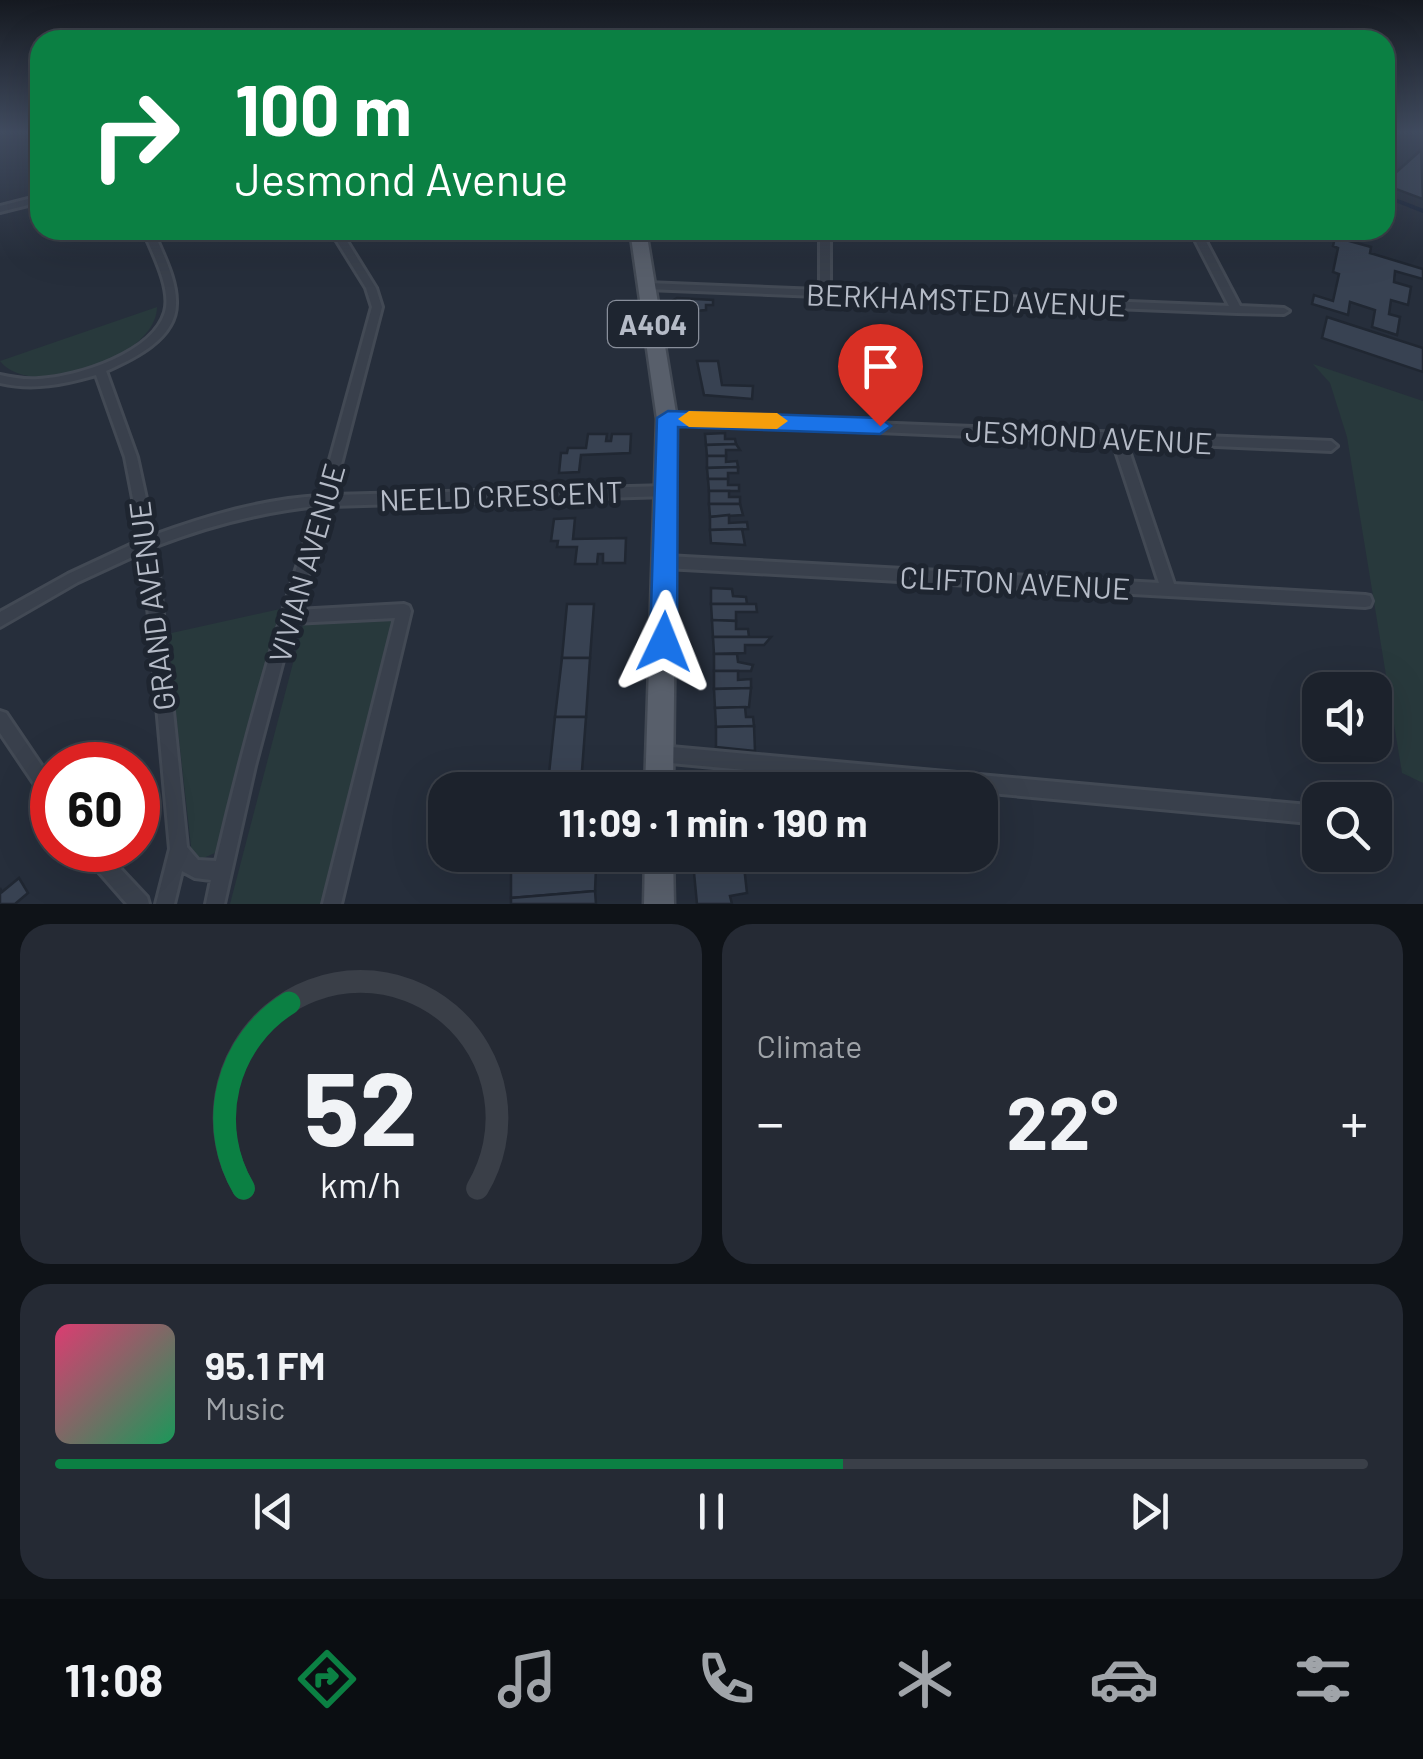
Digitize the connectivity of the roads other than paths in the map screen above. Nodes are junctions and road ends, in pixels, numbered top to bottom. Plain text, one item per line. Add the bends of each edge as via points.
1 (30, 202) edge
2 (0, 210) edge
3 (151, 240) edge
4 (341, 240) edge
5 (640, 240) edge
6 (825, 240) edge
7 (1200, 240) edge
8 (647, 286) junction
9 (825, 293) junction
10 (1237, 310) junction
11 (1284, 312) dead end
12 (100, 369) junction
13 (0, 379) edge
14 (668, 418) junction
15 (1118, 438) junction
16 (1331, 446) dead end
17 (668, 491) junction
18 (326, 500) junction
19 (149, 544) junction
20 (666, 562) junction
21 (1169, 591) junction
22 (1365, 601) dead end
23 (288, 617) junction
24 (0, 620) edge
25 (0, 719) edge
26 (659, 754) junction
27 (30, 763) edge
28 (659, 772) edge
29 (1302, 813) edge
30 (178, 848) junction
31 (223, 870) junction
32 (111, 872) edge
33 (659, 872) edge
34 (140, 904) edge
35 (165, 904) edge
36 (215, 904) edge
37 (332, 904) edge
38 (659, 904) edge

1 - 2 street
3 - 12 street via 170,313 142,346
4 - 18 street, VIVIAN AVENUE via 377,307
5 - 8 main road, A404
6 - 9 street
7 - 10 street
8 - 9 street, BERKHAMSTED AVENUE
8 - 14 main road, A404
9 - 10 street, BERKHAMSTED AVENUE
10 - 11 street, BERKHAMSTED AVENUE
12 - 13 street via 42,384
12 - 19 street, GRAND AVENUE via 131,457
14 - 15 street, JESMOND AVENUE
14 - 17 main road, A404
15 - 16 street, JESMOND AVENUE
15 - 21 street
17 - 18 street, NEELD CRESCENT
17 - 20 main road, A404
18 - 19 street, NEELD CRESCENT via 235,516
18 - 23 street, VIVIAN AVENUE
19 - 24 street, NEELD CRESCENT
19 - 30 street, GRAND AVENUE
20 - 21 street, CLIFTON AVENUE
20 - 26 main road, A404
21 - 22 street, CLIFTON AVENUE
23 - 31 street, VIVIAN AVENUE
23 - 37 street via 404,611
25 - 27 street
26 - 28 main road, A404
26 - 29 street
30 - 31 street via 194,870
30 - 35 street, GRAND AVENUE
31 - 36 street, VIVIAN AVENUE
32 - 34 street
33 - 38 main road

